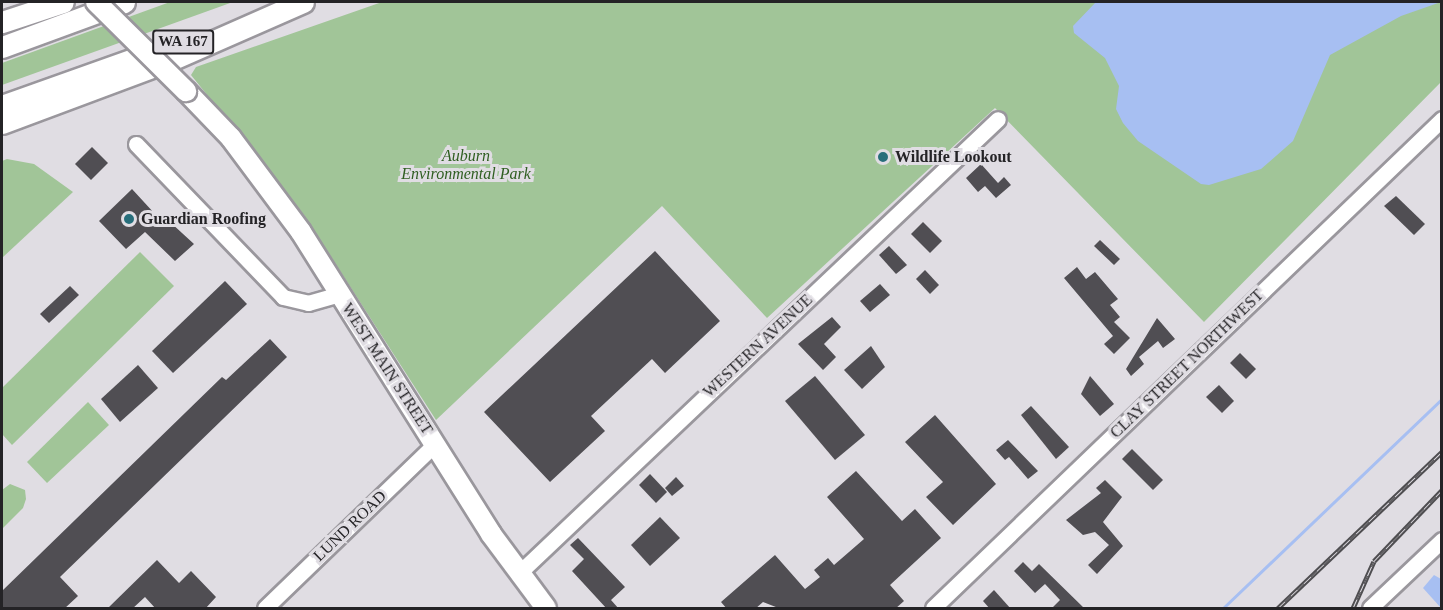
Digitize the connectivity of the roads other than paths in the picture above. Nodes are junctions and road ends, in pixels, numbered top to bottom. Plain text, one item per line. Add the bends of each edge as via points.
1 (63, 2) edge
2 (96, 2) edge
3 (124, 2) edge
4 (299, 2) edge
5 (303, 2) edge
6 (2, 22) edge
7 (2, 46) edge
8 (2, 106) edge
9 (998, 119) dead end
10 (1442, 119) edge
11 (2, 123) edge
12 (136, 144) dead end
13 (339, 294) junction
14 (435, 444) junction
15 (1442, 540) edge
16 (518, 574) junction
17 (265, 609) edge
18 (546, 609) edge
19 (933, 609) edge
20 (1370, 609) edge

1 - 6 highway
2 - 13 main road, bridge via 186,91 263,178
3 - 7 highway
4 - 8 highway, WA 167
5 - 11 highway via 173,59
9 - 16 street, WESTERN AVENUE
10 - 19 street, CLAY STREET NORTHWEST
12 - 13 street, WEST MAIN STREET via 283,297 308,303
13 - 14 main road, WEST MAIN STREET
14 - 16 main road, WEST MAIN STREET
14 - 17 street, LUND ROAD
15 - 20 street
16 - 18 main road, WEST MAIN STREET

